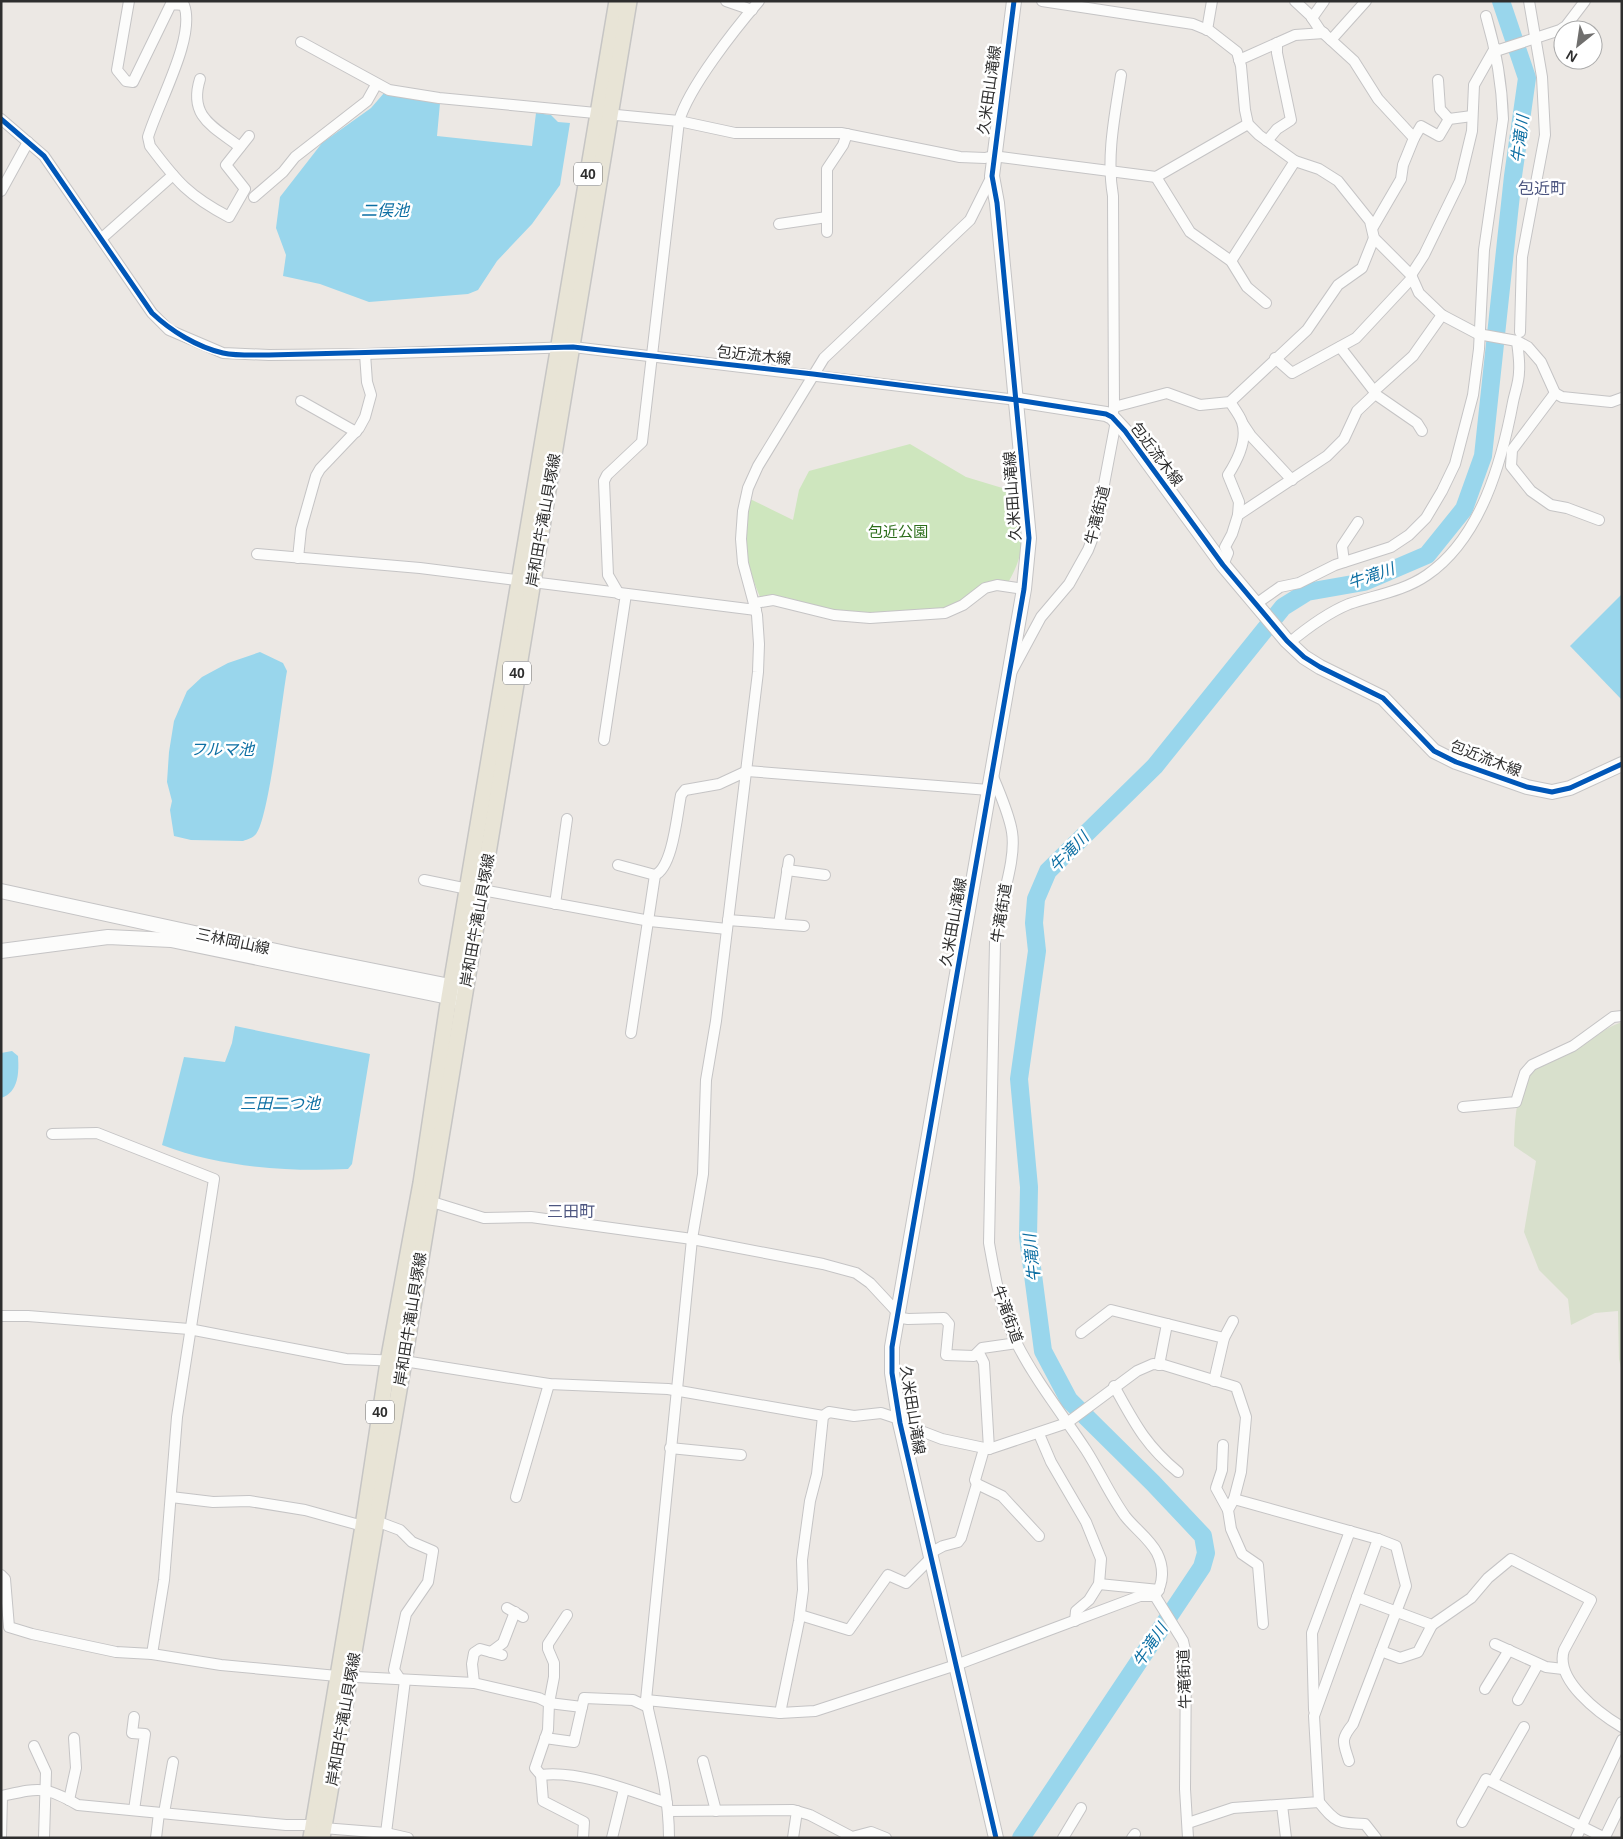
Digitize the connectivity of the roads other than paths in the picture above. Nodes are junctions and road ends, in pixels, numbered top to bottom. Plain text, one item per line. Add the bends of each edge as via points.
1 (129, 1) edge
2 (616, 1) edge
3 (629, 1) edge
4 (726, 1) edge
5 (759, 1) edge
6 (1014, 1) edge
7 (1042, 1) edge
8 (1212, 1) edge
9 (1295, 1) edge
10 (1324, 1) edge
11 (1366, 1) edge
12 (1528, 1) edge
13 (1585, 1) edge
14 (752, 10) junction
15 (1486, 16) dead end
16 (1312, 18) junction
17 (1208, 30) junction
18 (1327, 37) junction
19 (1534, 38) junction
20 (301, 42) dead end
21 (1278, 43) junction
22 (1497, 49) junction
23 (1239, 60) junction
24 (1121, 75) dead end
25 (200, 79) dead end
26 (1438, 80) dead end
27 (376, 85) junction
28 (604, 114) junction
29 (1472, 116) junction
30 (1, 118) edge
31 (1449, 120) junction
32 (679, 121) junction
33 (1248, 124) junction
34 (846, 134) junction
35 (249, 136) dead end
36 (1414, 138) junction
37 (1267, 141) junction
38 (28, 142) junction
39 (240, 147) junction
40 (993, 156) junction
41 (1295, 161) junction
42 (1109, 171) junction
43 (173, 176) junction
44 (992, 176) junction
45 (1156, 177) junction
46 (1, 191) edge
47 (254, 197) dead end
48 (827, 217) junction
49 (779, 224) dead end
50 (1373, 227) junction
51 (827, 232) dead end
52 (102, 238) junction
53 (1374, 238) junction
54 (1231, 261) junction
55 (1411, 276) junction
56 (1266, 303) dead end
57 (1442, 315) junction
58 (1481, 335) junction
59 (1515, 338) junction
60 (566, 347) junction
61 (1340, 347) junction
62 (365, 354) junction
63 (654, 356) junction
64 (1275, 358) junction
65 (812, 374) junction
66 (1374, 393) junction
67 (1555, 393) junction
68 (1622, 398) edge
69 (1017, 400) junction
70 (301, 401) dead end
71 (1230, 402) junction
72 (1114, 415) junction
73 (1243, 423) junction
74 (1422, 431) dead end
75 (356, 432) junction
76 (1292, 480) junction
77 (1238, 515) junction
78 (1599, 520) dead end
79 (1358, 522) dead end
80 (257, 554) dead end
81 (298, 558) junction
82 (1344, 562) junction
83 (1223, 565) junction
84 (526, 581) junction
85 (1024, 589) junction
86 (623, 594) junction
87 (755, 606) junction
88 (1259, 607) junction
89 (1285, 638) junction
90 (1009, 676) junction
91 (604, 740) dead end
92 (1622, 764) edge
93 (747, 771) junction
94 (992, 773) junction
95 (989, 790) junction
96 (567, 819) dead end
97 (618, 865) dead end
98 (655, 875) junction
99 (825, 875) dead end
100 (424, 880) dead end
101 (475, 890) junction
102 (1, 891) edge
103 (555, 904) junction
104 (650, 921) junction
105 (779, 924) junction
106 (728, 925) junction
107 (804, 926) dead end
108 (1, 951) edge
109 (457, 993) junction
110 (1622, 1016) edge
111 (631, 1033) dead end
112 (1463, 1107) dead end
113 (52, 1134) dead end
114 (429, 1201) junction
115 (692, 1239) junction
116 (897, 1315) junction
117 (1, 1316) edge
118 (1233, 1321) dead end
119 (1167, 1324) junction
120 (189, 1329) junction
121 (1081, 1333) dead end
122 (1224, 1338) junction
123 (1016, 1343) junction
124 (979, 1353) junction
125 (404, 1361) junction
126 (388, 1362) junction
127 (1159, 1365) junction
128 (1214, 1381) junction
129 (549, 1384) junction
130 (1114, 1386) junction
131 (676, 1391) junction
132 (822, 1416) junction
133 (900, 1420) junction
134 (1069, 1422) junction
135 (1039, 1434) junction
136 (1223, 1445) dead end
137 (670, 1448) junction
138 (986, 1449) junction
139 (741, 1455) dead end
140 (1178, 1472) dead end
141 (977, 1484) junction
142 (520, 1492) dead end
143 (171, 1497) junction
144 (1234, 1499) junction
145 (1228, 1510) junction
146 (369, 1523) junction
147 (1350, 1531) junction
148 (1039, 1536) dead end
149 (1378, 1539) junction
150 (931, 1556) junction
151 (1, 1575) edge
152 (1100, 1584) junction
153 (1157, 1595) junction
154 (1356, 1597) junction
155 (515, 1612) dead end
156 (1397, 1612) junction
157 (567, 1614) dead end
158 (800, 1615) junction
159 (1075, 1621) junction
160 (1263, 1624) dead end
161 (1432, 1625) junction
162 (1494, 1644) dead end
163 (1509, 1650) junction
164 (1381, 1651) junction
165 (491, 1652) junction
166 (152, 1654) junction
167 (502, 1655) dead end
168 (1538, 1664) junction
169 (956, 1665) junction
170 (1563, 1669) junction
171 (344, 1677) junction
172 (403, 1680) junction
173 (474, 1683) junction
174 (1485, 1689) dead end
175 (1518, 1700) dead end
176 (549, 1703) junction
177 (647, 1703) junction
178 (582, 1707) junction
179 (780, 1713) junction
180 (1314, 1716) junction
181 (134, 1717) dead end
182 (1622, 1727) edge
183 (1524, 1728) dead end
184 (74, 1738) dead end
185 (545, 1738) junction
186 (1622, 1740) edge
187 (34, 1746) dead end
188 (703, 1761) dead end
189 (1349, 1761) dead end
190 (173, 1762) dead end
191 (541, 1774) junction
192 (1493, 1781) junction
193 (624, 1789) junction
194 (46, 1790) junction
195 (69, 1800) junction
196 (1319, 1802) junction
197 (1622, 1802) edge
198 (1282, 1805) junction
199 (668, 1807) junction
200 (1081, 1808) dead end
201 (134, 1810) junction
202 (716, 1811) junction
203 (797, 1811) junction
204 (161, 1813) junction
205 (1462, 1822) dead end
206 (1188, 1823) junction
207 (1582, 1825) junction
208 (317, 1832) edge
209 (386, 1833) junction
210 (1, 1836) edge
211 (44, 1838) edge
212 (156, 1838) edge
213 (408, 1838) edge
214 (583, 1838) edge
215 (612, 1838) edge
216 (669, 1838) edge
217 (794, 1838) edge
218 (886, 1838) edge
219 (996, 1838) edge
220 (1063, 1838) edge
221 (1132, 1838) edge
222 (1136, 1838) edge
223 (1188, 1838) edge
224 (1286, 1838) edge
225 (1376, 1838) edge
226 (1576, 1838) edge
227 (1605, 1838) edge

1 - 43 street via 117,70 126,81 133,82 171,4 184,5 187,14 181,50 148,137 150,146
2 - 28 main road, 岸和田牛滝山貝塚線 / 40
3 - 28 main road, 岸和田牛滝山貝塚線 / 40
4 - 14 street
5 - 14 street
6 - 40 street, 久米田山滝線
7 - 17 street via 1193,24
8 - 17 street
9 - 16 street
10 - 16 street
11 - 18 street
12 - 19 street
13 - 19 street via 1566,26
14 - 32 street via 685,103
15 - 22 street
16 - 18 street
17 - 23 street via 1237,52
18 - 21 street via 1295,35
18 - 36 street via 1354,61 1378,99
19 - 22 street
19 - 59 street via 1545,101 1545,134 1522,257
20 - 27 street
21 - 23 street
21 - 37 street via 1277,53 1291,120
22 - 29 street via 1474,85
22 - 58 street via 1503,119 1485,241
23 - 33 street
24 - 42 street, 牛滝街道
25 - 39 street via 196,98 202,118
26 - 31 street via 1440,109
27 - 28 street via 440,98
27 - 47 street via 368,101 295,157
28 - 32 street
28 - 60 main road, 岸和田牛滝山貝塚線 / 40
29 - 31 street
29 - 55 street via 1469,151 1460,181
30 - 38 street, 包近流木線
31 - 36 street via 1439,136 1421,126
32 - 34 street via 735,133
32 - 63 street
33 - 37 street
33 - 45 street
34 - 40 street via 960,157
34 - 48 street via 843,145 827,169
35 - 39 street
36 - 50 street via 1401,179
37 - 41 street
38 - 46 street
38 - 52 street, 包近流木線 via 44,156
39 - 43 street via 226,165 245,189 229,218 201,203
40 - 42 street
40 - 44 street, 久米田山滝線
41 - 50 street via 1319,169 1338,181
41 - 54 street
42 - 45 street
42 - 72 street, 牛滝街道 via 1113,196
43 - 52 street
44 - 65 street via 970,220 842,340
44 - 69 street, 久米田山滝線
45 - 54 street via 1190,232
48 - 49 street
48 - 51 street
50 - 53 street
52 - 62 street, 包近流木線 via 152,313 169,330 207,347 223,353
53 - 55 street
53 - 64 street via 1362,268 1338,285 1307,330
54 - 56 street via 1247,288
55 - 57 street via 1419,293
55 - 61 street via 1356,338
57 - 58 street
57 - 66 street via 1414,356
58 - 59 street
58 - 82 street via 1471,404 1455,464 1426,518 1391,547
59 - 67 street via 1541,362
59 - 89 street via 1519,372 1509,425 1487,491 1463,539 1427,575 1405,587 1335,611
60 - 62 street, 包近流木線
60 - 63 street, 包近流木線
60 - 84 main road, 岸和田牛滝山貝塚線 / 40
61 - 64 street via 1292,373
61 - 66 street
62 - 75 street via 370,404
63 - 65 street, 包近流木線
63 - 86 street via 642,442 606,475 604,481 608,575
64 - 71 street
65 - 69 street, 包近流木線
65 - 87 street via 748,488 741,539 743,563
66 - 74 street via 1417,423
66 - 76 street via 1358,411 1344,439 1333,451
67 - 68 street via 1610,402
67 - 78 street via 1512,450 1511,466 1531,492 1551,505
69 - 72 street, 包近流木線
69 - 85 street, 久米田山滝線 via 1030,538
70 - 75 street
71 - 72 street via 1200,405 1167,393
71 - 73 street
72 - 83 street, 包近流木線
72 - 90 street, 牛滝街道 via 1095,532 1088,550 1069,584 1041,617
73 - 76 street
73 - 77 street via 1243,442 1228,475 1239,502
75 - 81 street via 316,476 301,530
76 - 77 street
77 - 83 street via 1225,547 1228,553
79 - 82 street via 1342,546
80 - 81 street
81 - 84 street
82 - 88 street via 1299,583 1280,587
83 - 88 street, 包近流木線
84 - 86 street
84 - 101 main road, 岸和田牛滝山貝塚線 / 40
85 - 87 street via 998,585 985,588 963,605 945,613 870,618 834,615 773,600
85 - 90 street, 久米田山滝線
86 - 87 street
86 - 91 street
87 - 93 street via 759,644
88 - 89 street, 包近流木線
89 - 92 street, 包近流木線 via 1304,657 1320,667 1383,698 1434,751 1456,762 1552,792 1570,788
90 - 94 street, 久米田山滝線
93 - 95 street
93 - 98 street via 718,784 685,790 681,795 667,863
93 - 106 street
94 - 95 street, 久米田山滝線
94 - 123 street, 牛滝街道 via 1012,832 1012,853 996,923 989,1243 1006,1316
95 - 116 street, 久米田山滝線
96 - 103 street
97 - 98 street
98 - 104 street
99 - 105 street via 788,865
100 - 101 street
101 - 103 street
101 - 109 main road, 岸和田牛滝山貝塚線 / 40
102 - 109 street, 三林岡山線
103 - 104 street
104 - 106 street
104 - 111 street
105 - 106 street
105 - 107 street
106 - 115 street via 705,1094 703,1174
108 - 109 street, 三林岡山線 via 108,938 170,940
109 - 114 main road, 岸和田牛滝山貝塚線 / 40
109 - 126 main road, 岸和田牛滝山貝塚線 / 40
110 - 112 street via 1614,1017 1573,1046 1532,1065 1525,1073 1516,1102
113 - 120 street via 97,1133 214,1179
114 - 115 street via 484,1218 531,1217
114 - 125 main road, 岸和田牛滝山貝塚線 / 40
115 - 116 street via 786,1256 856,1274 870,1283
115 - 131 street
116 - 124 street via 908,1319 944,1318 949,1324 946,1355 974,1356
116 - 133 street, 久米田山滝線 via 892,1373
117 - 120 street
118 - 122 street
119 - 121 street via 1111,1310
119 - 122 street
119 - 127 street
120 - 126 street via 346,1359
120 - 143 street via 177,1417
122 - 128 street
123 - 124 street via 982,1348
123 - 134 street, 牛滝街道
124 - 138 street via 984,1363
125 - 126 street
125 - 129 street
125 - 146 main road, 岸和田牛滝山貝塚線 / 40
126 - 146 main road, 岸和田牛滝山貝塚線 / 40
127 - 128 street
127 - 130 street via 1153,1364 1137,1371
128 - 144 street via 1236,1387 1246,1417
129 - 131 street
129 - 142 street via 539,1439
130 - 134 street
130 - 140 street via 1144,1438 1158,1456
131 - 132 street
131 - 137 street
132 - 133 street via 829,1412 854,1416 881,1413
132 - 158 street via 817,1474 802,1560
133 - 138 street via 942,1439
133 - 150 street, 久米田山滝線
134 - 135 street
134 - 153 street, 牛滝街道 via 1126,1517 1158,1554 1162,1570
135 - 138 street
135 - 152 street via 1051,1462 1086,1522 1101,1559
136 - 145 street via 1222,1470 1216,1488
137 - 139 street
137 - 177 street
138 - 141 street
141 - 148 street via 1002,1496
141 - 150 street via 961,1538
143 - 146 street via 213,1502 249,1501
143 - 166 street via 164,1580
144 - 145 street
144 - 147 street
145 - 160 street via 1242,1554 1258,1565
146 - 171 main road, 岸和田牛滝山貝塚線 / 40
146 - 172 street via 400,1530 412,1542 433,1551 428,1582 406,1614 394,1670
147 - 149 street
147 - 180 street via 1312,1633
149 - 154 street
149 - 156 street via 1396,1546 1406,1586
150 - 158 street via 906,1583 888,1575 849,1630
150 - 169 street, 久米田山滝線
151 - 166 street via 6,1579 9,1626 116,1652
152 - 153 street
152 - 159 street via 1090,1600 1076,1611
153 - 159 street via 1140,1596
153 - 206 street, 牛滝街道 via 1177,1630 1186,1654 1185,1789
154 - 156 street
154 - 180 street
155 - 165 street via 503,1643
156 - 161 street
156 - 164 street
157 - 176 street via 548,1644 554,1663
158 - 179 street
159 - 169 street
161 - 164 street via 1418,1652 1400,1658
161 - 170 street via 1471,1598 1511,1559 1591,1600 1564,1650
162 - 163 street
163 - 168 street
163 - 174 street
164 - 189 street via 1353,1724 1344,1736
165 - 167 street
165 - 173 street via 480,1649 474,1653
166 - 171 street via 221,1665
168 - 170 street
168 - 175 street
169 - 179 street via 814,1710
169 - 219 street, 久米田山滝線
170 - 182 street via 1583,1697 1602,1715
171 - 172 street
171 - 208 main road, 岸和田牛滝山貝塚線 / 40
172 - 173 street
172 - 209 street
173 - 176 street
176 - 178 street
176 - 185 street
177 - 178 street via 584,1698
177 - 179 street
177 - 199 street via 664,1772
178 - 185 street via 574,1742
180 - 196 street
181 - 201 street via 132,1733 145,1734
183 - 192 street
184 - 195 street via 76,1768
185 - 191 street via 535,1768
186 - 207 street
187 - 194 street via 46,1772
188 - 202 street
190 - 204 street
191 - 193 street via 565,1775
191 - 214 street via 543,1801 584,1822
192 - 205 street via 1486,1779
192 - 207 street
193 - 199 street
193 - 215 street
194 - 195 street
194 - 210 street via 2,1796
194 - 211 street
195 - 201 street via 78,1805
196 - 198 street
196 - 225 street via 1338,1823 1365,1824
197 - 227 street
198 - 206 street via 1233,1808
198 - 224 street
199 - 202 street
199 - 216 street
200 - 220 street
201 - 204 street
202 - 203 street
203 - 217 street
203 - 218 street via 852,1837 871,1832
204 - 208 street via 286,1825
204 - 212 street
206 - 223 street, 牛滝街道
207 - 226 street
207 - 227 street
208 - 209 street
209 - 213 street
221 - 222 street via 1134,1834

